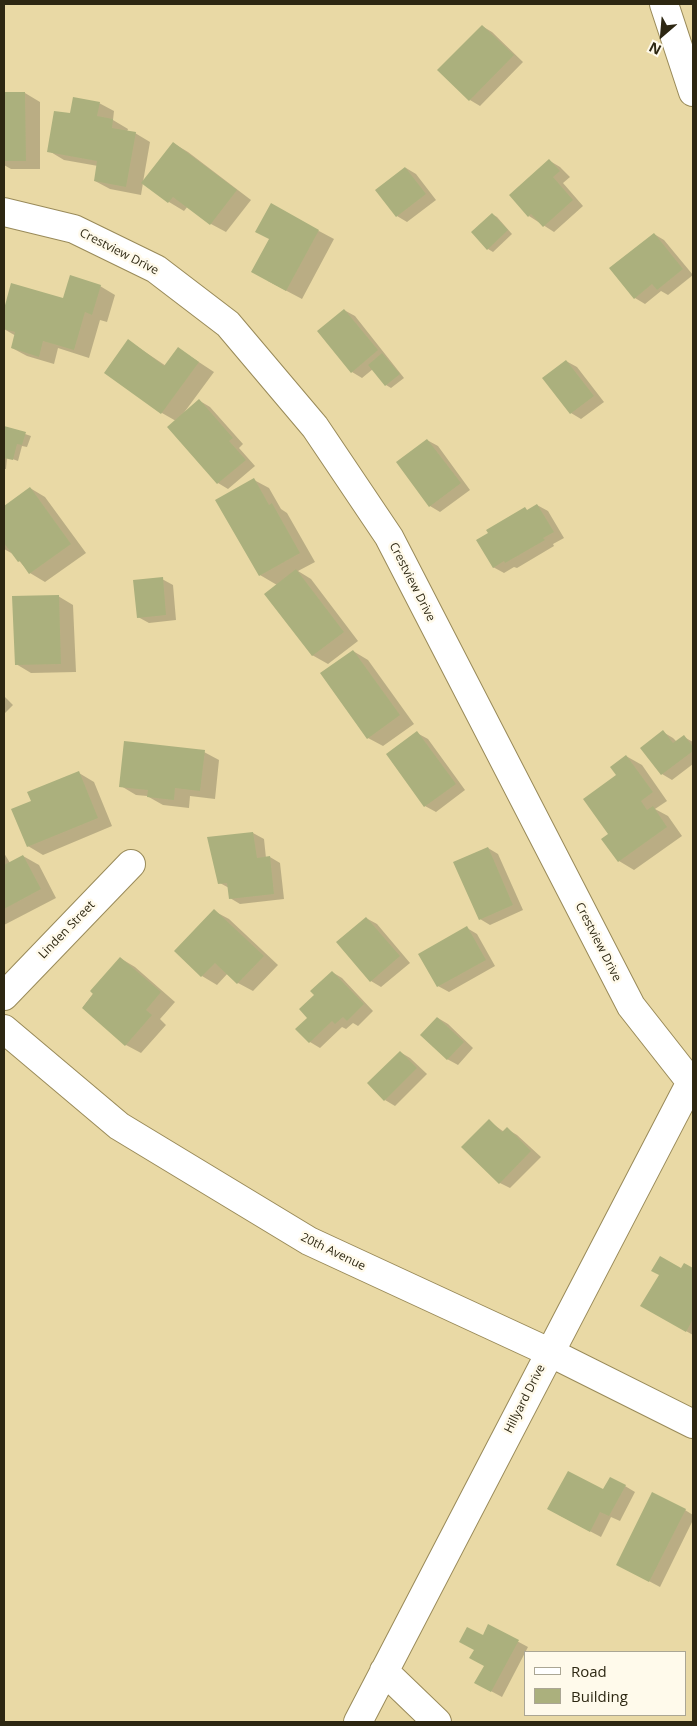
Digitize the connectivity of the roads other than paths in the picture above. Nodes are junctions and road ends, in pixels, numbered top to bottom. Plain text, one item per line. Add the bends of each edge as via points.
1 (664, 4) edge
2 (693, 92) edge
3 (4, 212) edge
4 (130, 864) dead end
5 (4, 996) edge
6 (4, 1029) edge
7 (692, 1080) edge
8 (549, 1352) junction
9 (693, 1424) edge
10 (384, 1672) junction
11 (358, 1722) edge
12 (437, 1722) edge

1 - 2 street
3 - 7 street, Crestview Drive via 74,229 156,269 228,324 315,427 389,537 631,1006
4 - 5 street, Linden Street
6 - 8 street, 20th Avenue via 119,1126 309,1241
7 - 8 street, Hillyard Drive
8 - 9 street, 20th Avenue
8 - 10 street, Hillyard Drive
10 - 11 street, Hillyard Drive
10 - 12 street

